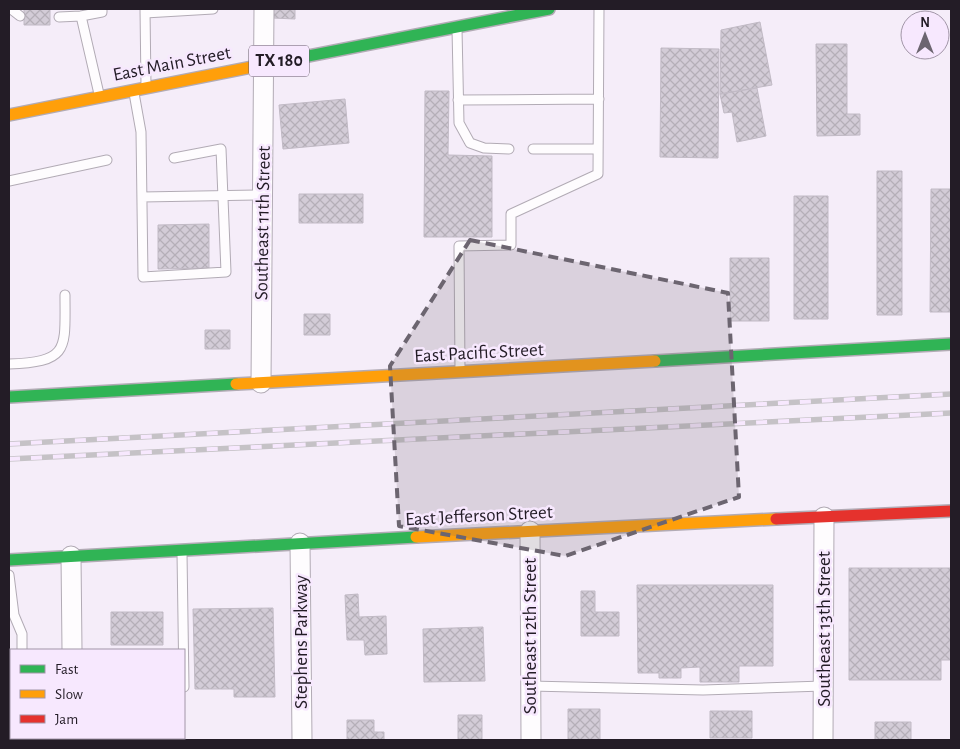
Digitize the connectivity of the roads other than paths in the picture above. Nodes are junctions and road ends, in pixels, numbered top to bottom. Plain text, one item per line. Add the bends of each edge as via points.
1 (11, 9) edge
2 (102, 9) edge
3 (213, 9) edge
4 (264, 9) edge
5 (548, 9) edge
6 (599, 9) edge
7 (144, 11) edge
8 (488, 15) edge
9 (20, 16) dead end
10 (81, 16) junction
11 (59, 17) dead end
12 (457, 26) junction
13 (265, 64) junction
14 (146, 88) junction
15 (133, 90) junction
16 (100, 97) junction
17 (599, 98) junction
18 (458, 100) junction
19 (9, 115) edge
20 (508, 149) dead end
21 (533, 149) dead end
22 (598, 149) junction
23 (174, 158) dead end
24 (107, 160) dead end
25 (9, 181) edge
26 (223, 194) junction
27 (263, 194) junction
28 (142, 197) junction
29 (65, 295) dead end
30 (951, 344) edge
31 (9, 364) edge
32 (460, 371) junction
33 (261, 383) junction
34 (9, 397) edge
35 (951, 511) edge
36 (824, 517) junction
37 (530, 531) junction
38 (300, 543) junction
39 (182, 550) junction
40 (71, 556) junction
41 (9, 560) edge
42 (9, 575) edge
43 (22, 649) edge
44 (72, 649) edge
45 (183, 649) edge
46 (530, 686) junction
47 (823, 686) junction
48 (302, 740) edge
49 (531, 740) edge
50 (823, 740) edge

1 - 9 lane
2 - 10 lane via 102,12
3 - 7 lane
4 - 13 street, Southeast 11th Street
5 - 8 main road, East Main Street / TX 180
6 - 17 lane
7 - 14 lane
8 - 12 main road, East Main Street / TX 180
10 - 11 lane
10 - 16 lane
12 - 13 main road, East Main Street / TX 180
12 - 18 lane
13 - 14 main road, East Main Street / TX 180
13 - 27 street, Southeast 11th Street
14 - 15 main road, East Main Street / TX 180
15 - 16 main road, East Main Street / TX 180
15 - 28 lane via 141,132
16 - 19 main road, East Main Street / TX 180
17 - 18 lane
17 - 22 lane
18 - 20 lane via 459,123 470,143 484,148
21 - 22 lane
22 - 32 lane via 598,174 511,214 511,245 459,246
23 - 26 lane via 221,149
24 - 25 lane
26 - 27 lane
26 - 28 lane
26 - 28 lane via 226,272 142,278
27 - 33 street, Southeast 11th Street
29 - 31 lane via 65,341 61,351 49,359
30 - 32 main road, East Pacific Street
32 - 33 main road, East Pacific Street
33 - 34 main road, East Pacific Street
35 - 36 main road, East Jefferson Street
36 - 37 main road, East Jefferson Street
36 - 47 street, Southeast 13th Street
37 - 38 main road, East Jefferson Street
37 - 46 street, Southeast 12th Street
38 - 39 main road, East Jefferson Street
38 - 48 street, Stephens Parkway
39 - 40 main road, East Jefferson Street
39 - 45 lane
40 - 41 main road, East Jefferson Street
40 - 44 street
42 - 43 lane via 14,616 22,634
46 - 47 lane via 703,690
46 - 49 street, Southeast 12th Street
47 - 50 street, Southeast 13th Street

